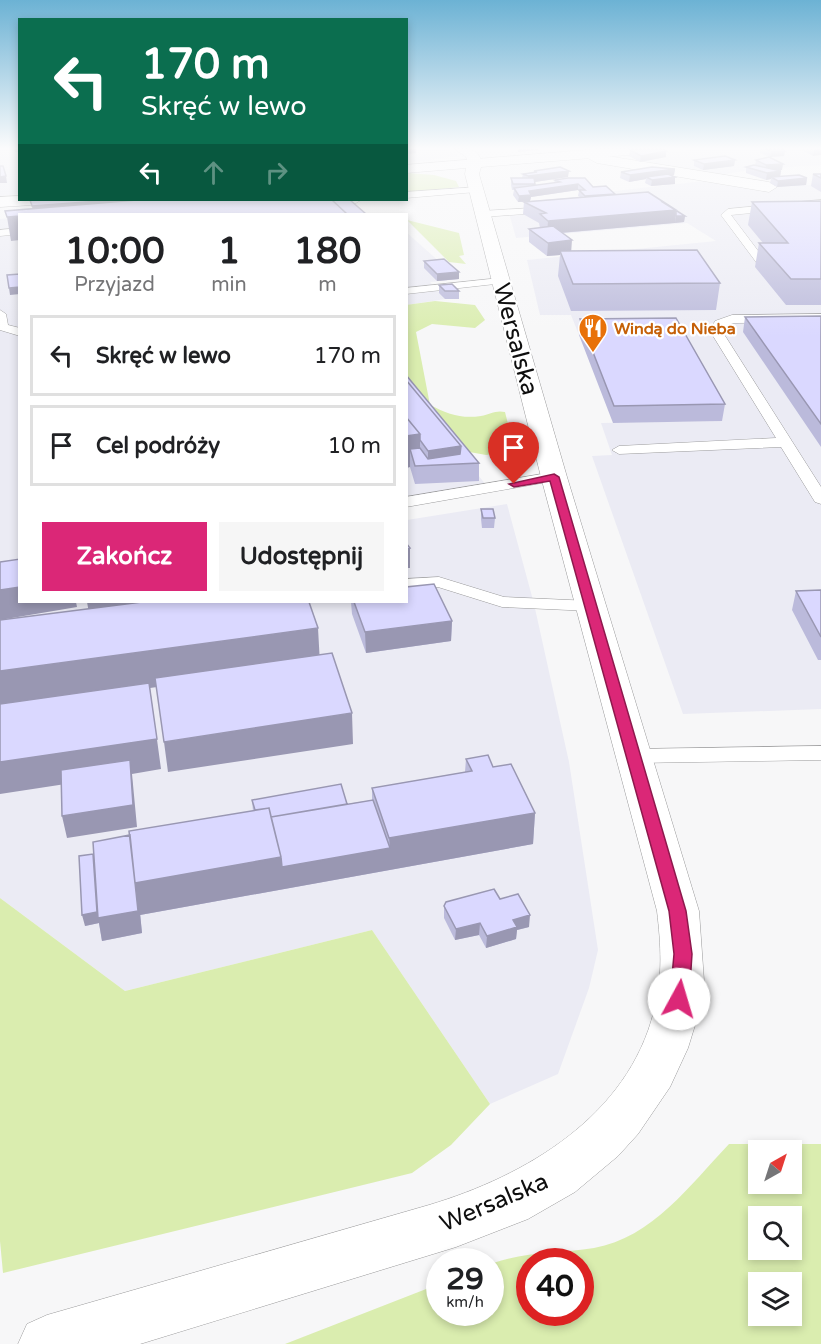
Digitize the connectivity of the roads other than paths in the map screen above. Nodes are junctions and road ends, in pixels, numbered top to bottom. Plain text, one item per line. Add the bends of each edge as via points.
1 (482, 212) edge
2 (731, 212) edge
3 (18, 231) edge
4 (0, 232) edge
5 (763, 264) edge
6 (500, 281) junction
7 (408, 291) edge
8 (0, 314) edge
9 (821, 318) edge
10 (18, 331) edge
11 (784, 442) junction
12 (619, 450) dead end
13 (554, 477) junction
14 (821, 499) edge
15 (408, 502) edge
16 (408, 584) edge
17 (591, 606) junction
18 (821, 753) edge
19 (634, 756) junction
20 (47, 1344) edge

1 - 6 street, Wersalska
2 - 5 lane via 726,215
3 - 4 lane
6 - 7 lane
6 - 13 street, Wersalska
8 - 10 lane via 2,327
9 - 11 lane via 732,319 719,324 716,331
11 - 12 lane
11 - 14 lane
13 - 15 lane
13 - 17 street, Wersalska
16 - 17 lane via 439,582 502,602
17 - 19 street, Wersalska
18 - 19 lane
19 - 20 street, Wersalska via 678,911 682,976 674,1024 660,1058 642,1089 592,1148 566,1171 534,1190 459,1220

